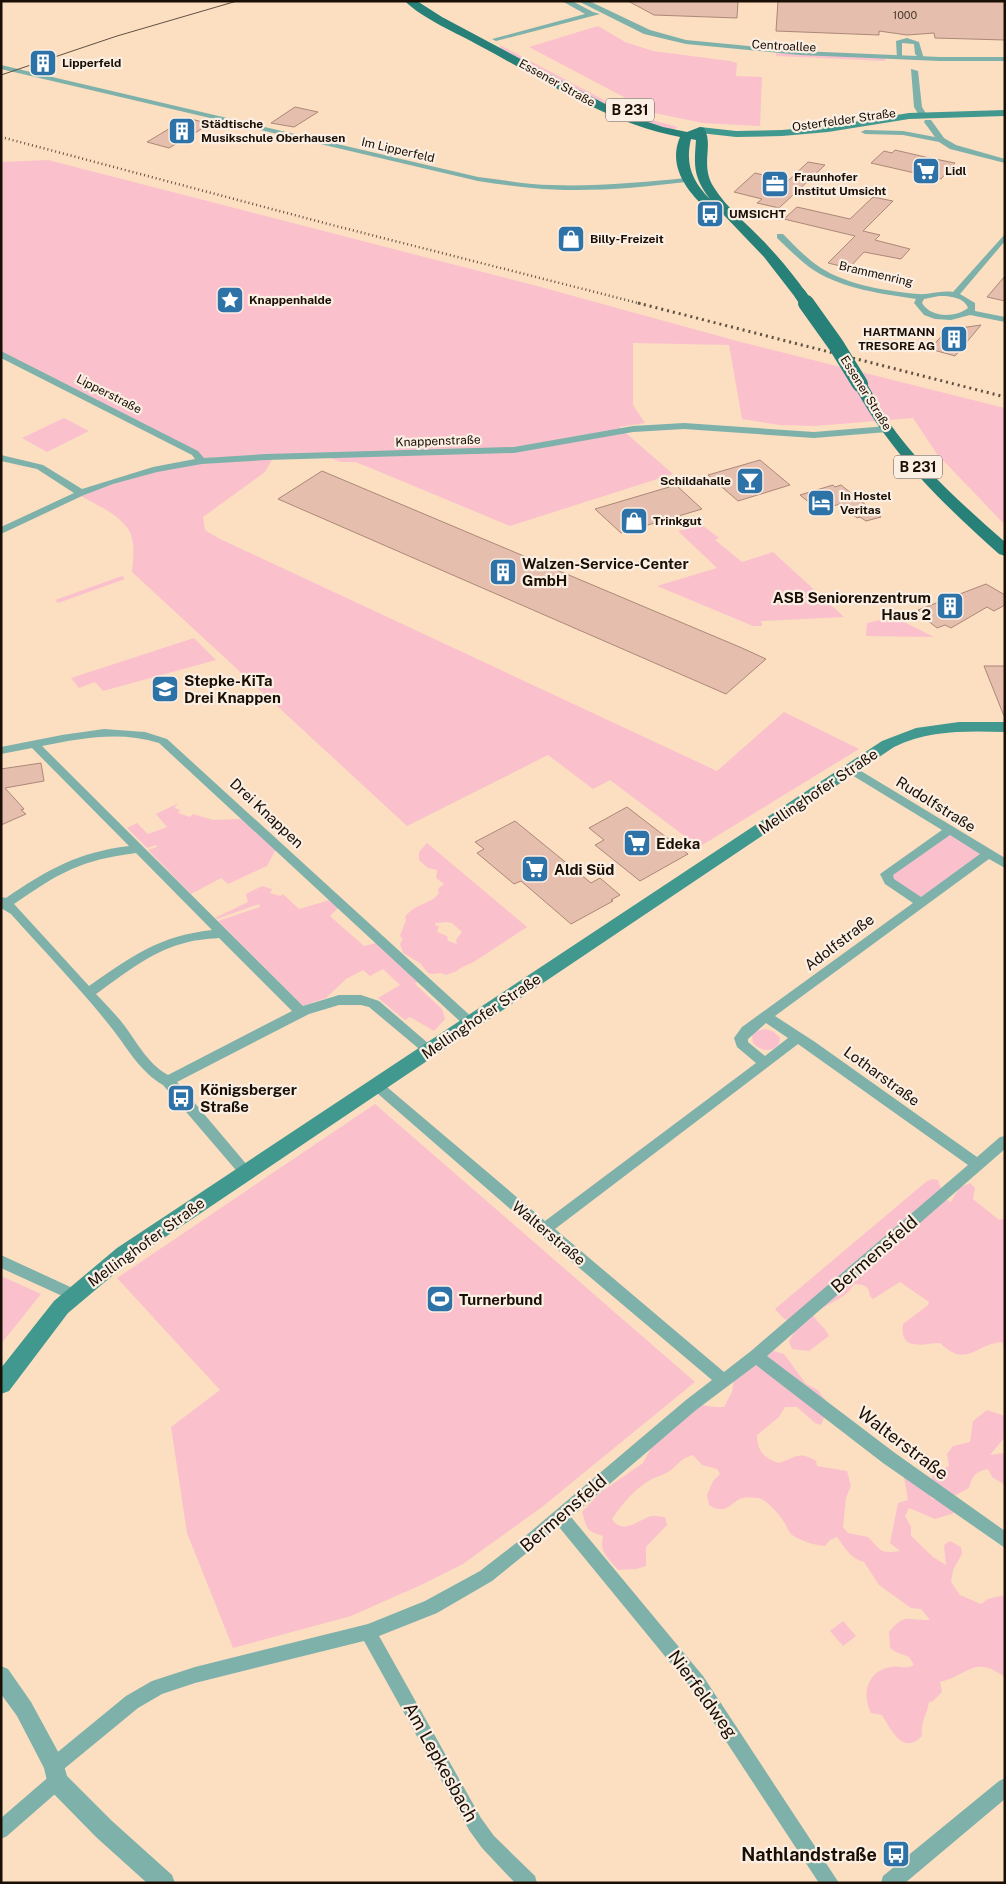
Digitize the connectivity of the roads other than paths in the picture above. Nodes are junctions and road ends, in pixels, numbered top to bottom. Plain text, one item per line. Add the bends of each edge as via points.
1 (566, 1) edge
2 (582, 1) edge
3 (413, 3) edge
4 (591, 15) junction
5 (604, 17) junction
6 (642, 40) dead end
7 (496, 42) junction
8 (899, 57) junction
9 (922, 58) junction
10 (1005, 58) edge
11 (1005, 64) edge
12 (1, 67) edge
13 (914, 71) junction
14 (1005, 113) edge
15 (925, 118) junction
16 (1005, 120) edge
17 (865, 132) junction
18 (701, 134) junction
19 (687, 136) junction
20 (941, 140) junction
21 (1005, 161) edge
22 (702, 176) junction
23 (685, 177) junction
24 (739, 225) junction
25 (780, 236) dead end
26 (1005, 236) edge
27 (955, 294) junction
28 (921, 297) junction
29 (970, 312) junction
30 (1005, 320) edge
31 (1, 354) edge
32 (887, 429) junction
33 (1, 458) edge
34 (202, 461) junction
35 (81, 493) junction
36 (1, 531) edge
37 (1005, 551) edge
38 (1005, 726) edge
39 (35, 744) junction
40 (1, 751) edge
41 (851, 769) junction
42 (950, 830) junction
43 (138, 849) junction
44 (988, 854) junction
45 (1005, 864) edge
46 (920, 902) junction
47 (3, 903) edge
48 (221, 933) junction
49 (88, 993) junction
50 (301, 1012) junction
51 (766, 1016) junction
52 (470, 1022) junction
53 (797, 1038) junction
54 (428, 1050) junction
55 (765, 1063) junction
56 (168, 1081) junction
57 (376, 1086) junction
58 (1005, 1141) edge
59 (977, 1164) junction
60 (246, 1172) junction
61 (544, 1230) junction
62 (1, 1261) edge
63 (74, 1295) junction
64 (756, 1356) junction
65 (723, 1380) junction
66 (1, 1385) edge
67 (560, 1516) junction
68 (1005, 1542) edge
69 (368, 1632) junction
70 (1, 1676) edge
71 (56, 1773) junction
72 (1005, 1787) edge
73 (1, 1830) edge
74 (164, 1883) edge
75 (528, 1883) edge
76 (830, 1883) edge
77 (890, 1883) edge

1 - 4 street, Centroallee
2 - 5 street, Centroallee
3 - 7 main road, Essener Straße / B 231 via 470,26
4 - 5 street, Centroallee
4 - 7 street
5 - 7 street
5 - 8 street, Centroallee via 617,18 654,35 686,42 774,52
6 - 13 street, Centroallee via 747,56 898,64
7 - 18 main road, Essener Straße / B 231 via 624,108
7 - 19 main road, Essener Straße / B 231 via 614,113
8 - 9 street, Centroallee
8 - 9 street via 899,41 907,40 917,43 918,54
9 - 10 street, Centroallee
11 - 13 street via 922,64
12 - 23 street, Im Lipperfeld via 459,175 533,186 633,186
13 - 15 street via 918,107
14 - 15 main road, Osterfelder Straße
15 - 16 main road, Osterfelder Straße
15 - 17 main road, Osterfelder Straße
15 - 18 main road, Osterfelder Straße via 796,133
15 - 20 street
17 - 18 main road, Osterfelder Straße via 769,141
17 - 20 street via 903,133
18 - 19 main road, Essener Straße / B 231
18 - 22 main road, Essener Straße / B 231 via 699,158
19 - 23 main road via 681,159
20 - 21 street via 960,150
22 - 23 main road
22 - 24 main road, Essener Straße / B 231
23 - 24 main road, Essener Straße / B 231 via 707,203
24 - 32 main road, Essener Straße / B 231, bridge via 800,294 836,345
25 - 28 street, Brammenring via 818,269 831,276
26 - 27 street
27 - 28 street, Brammenring
27 - 29 street via 969,302
28 - 29 street, Brammenring via 920,307 932,315 952,317
29 - 30 street, Brammenring
31 - 34 street, Lipperstraße via 195,453
32 - 34 street, Knappenstraße via 814,435 665,426 514,450
32 - 37 main road, Essener Straße / B 231 via 929,481
33 - 35 street via 40,467
34 - 35 street, Knappenstraße via 142,473
35 - 36 street, Knappenstraße
38 - 41 main road, Mellinghofer Straße via 951,726 920,730 899,738
39 - 40 street, Drei Knappen
39 - 43 street
39 - 52 street, Drei Knappen via 121,731 148,735 170,744
41 - 42 street, Rudolfstraße
41 - 52 main road, Mellinghofer Straße
42 - 44 street, Rudolfstraße
42 - 46 street via 886,874 889,881
43 - 47 street via 94,855 70,864
43 - 48 street
44 - 45 street, Rudolfstraße
44 - 46 street, Adolfstraße
46 - 51 street, Adolfstraße
47 - 49 street via 15,911
48 - 49 street via 178,940 159,947
48 - 50 street
49 - 56 street via 149,1068
50 - 54 street via 339,1000 368,1002 380,1008
50 - 56 street
51 - 53 street, Lotharstraße
51 - 55 street, Adolfstraße via 744,1032 741,1038 744,1048
52 - 54 main road, Mellinghofer Straße
53 - 55 street
53 - 59 street, Lotharstraße
54 - 57 main road, Mellinghofer Straße
55 - 61 street
56 - 60 street
57 - 60 main road, Mellinghofer Straße
57 - 61 street, Walterstraße
58 - 59 street, Bermensfeld
59 - 64 street, Bermensfeld
60 - 63 main road, Mellinghofer Straße via 124,1254
61 - 65 street, Walterstraße
62 - 63 street
63 - 66 main road, Mellinghofer Straße
64 - 65 street, Bermensfeld
64 - 68 street, Walterstraße
65 - 67 street, Bermensfeld
67 - 69 street, Bermensfeld via 507,1561 470,1586 426,1610
67 - 76 street, Nierfeldweg via 697,1682
69 - 71 street, Bermensfeld via 158,1687 132,1702
69 - 75 street, Am Lepkesbach via 475,1824
70 - 71 street via 24,1709
71 - 73 street, Bermensfeld
71 - 74 street via 104,1829
72 - 77 street

